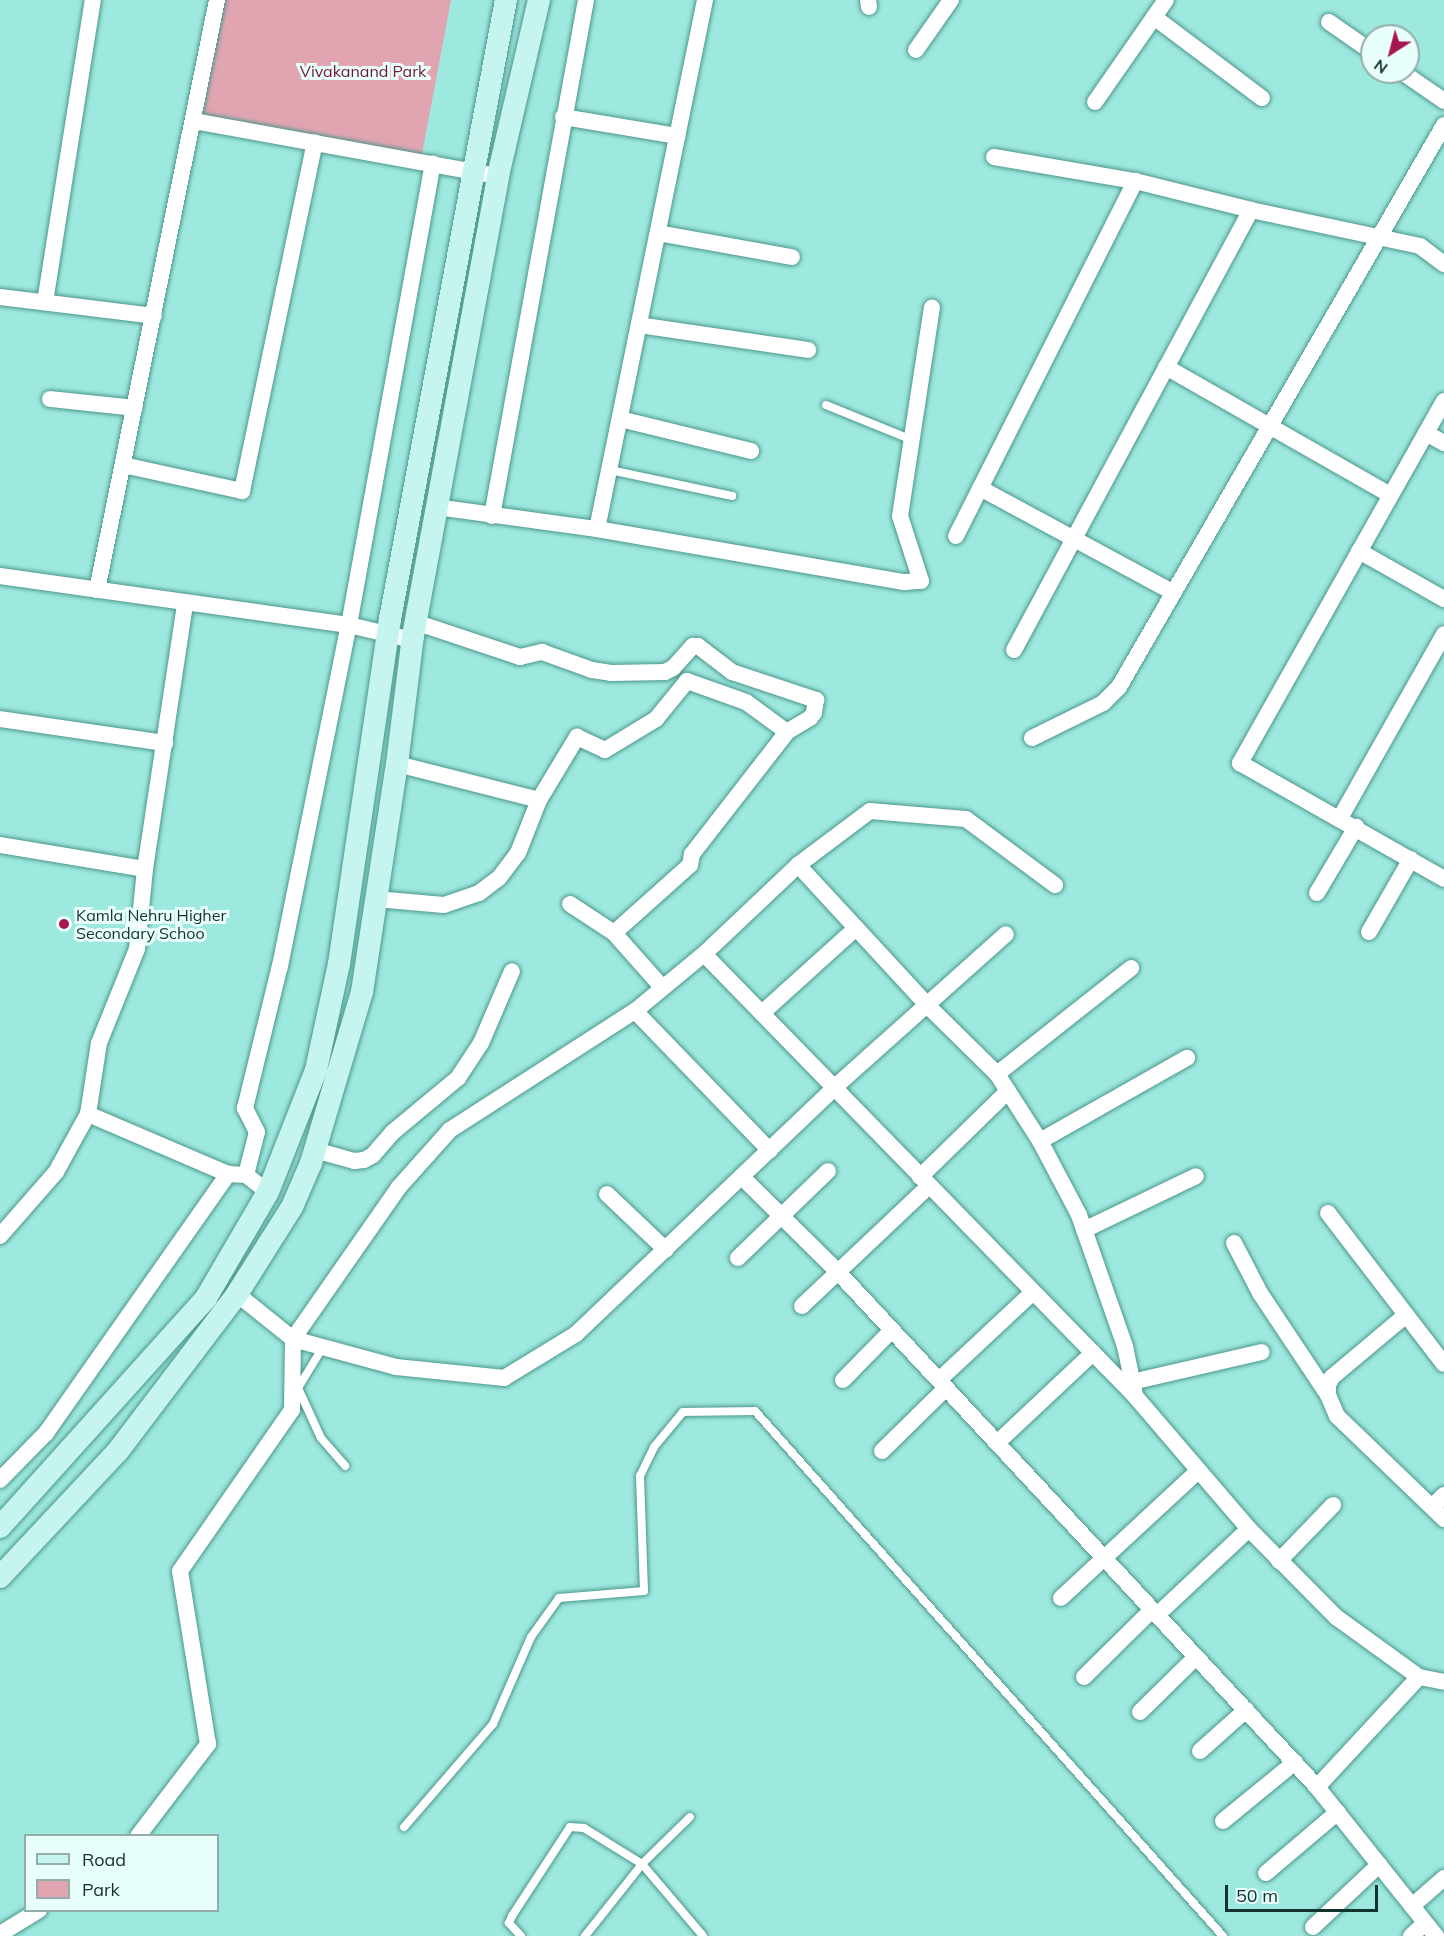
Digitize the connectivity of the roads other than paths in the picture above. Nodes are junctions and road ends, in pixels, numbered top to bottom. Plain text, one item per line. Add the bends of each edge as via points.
1 (93, 0) edge
2 (217, 0) edge
3 (506, 0) edge
4 (539, 0) edge
5 (586, 0) edge
6 (705, 0) edge
7 (951, 0) edge
8 (1166, 0) edge
9 (1154, 17) junction
10 (1329, 22) dead end
11 (1360, 44) edge
12 (916, 50) dead end
13 (1419, 84) edge
14 (1262, 98) dead end
15 (1444, 101) edge
16 (1095, 102) dead end
17 (563, 117) junction
18 (194, 121) junction
19 (1444, 125) edge
20 (676, 136) junction
21 (315, 143) junction
22 (994, 157) dead end
23 (433, 164) junction
24 (473, 171) junction
25 (498, 176) junction
26 (1136, 181) junction
27 (1251, 210) junction
28 (658, 233) junction
29 (1379, 237) junction
30 (792, 257) dead end
31 (1444, 264) edge
32 (0, 297) edge
33 (45, 302) junction
34 (932, 308) dead end
35 (154, 316) junction
36 (639, 325) junction
37 (808, 350) dead end
38 (1166, 367) junction
39 (50, 399) dead end
40 (1444, 400) edge
41 (826, 405) dead end
42 (135, 408) junction
43 (620, 419) junction
44 (1270, 426) junction
45 (1426, 432) junction
46 (912, 440) junction
47 (1444, 443) edge
48 (751, 451) dead end
49 (123, 465) junction
50 (610, 470) junction
51 (980, 488) junction
52 (1390, 495) junction
53 (732, 496) dead end
54 (436, 507) junction
55 (492, 516) junction
56 (597, 529) junction
57 (956, 536) dead end
58 (1073, 540) junction
59 (1359, 551) junction
60 (0, 576) edge
61 (97, 590) junction
62 (1172, 592) junction
63 (1444, 599) edge
64 (185, 604) junction
65 (349, 625) junction
66 (414, 631) junction
67 (387, 634) junction
68 (1444, 634) edge
69 (1014, 650) dead end
70 (0, 719) edge
71 (787, 732) junction
72 (1032, 738) dead end
73 (165, 742) junction
74 (397, 764) junction
75 (538, 800) junction
76 (1340, 818) junction
77 (1356, 828) junction
78 (0, 845) edge
79 (1411, 859) junction
80 (798, 865) junction
81 (145, 869) junction
82 (1442, 873) edge
83 (1055, 885) dead end
84 (1317, 893) dead end
85 (376, 899) junction
86 (570, 904) dead end
87 (856, 928) junction
88 (1369, 932) dead end
89 (614, 933) junction
90 (1006, 934) dead end
91 (704, 954) junction
92 (1131, 968) dead end
93 (512, 971) dead end
94 (662, 987) junction
95 (927, 1005) junction
96 (635, 1011) junction
97 (762, 1013) junction
98 (1187, 1058) dead end
99 (997, 1074) junction
100 (835, 1087) junction
101 (1008, 1091) junction
102 (88, 1114) junction
103 (1040, 1141) junction
104 (315, 1150) junction
105 (770, 1151) junction
106 (828, 1171) dead end
107 (228, 1174) junction
108 (246, 1175) junction
109 (1196, 1176) dead end
110 (743, 1178) junction
111 (925, 1182) junction
112 (268, 1192) junction
113 (607, 1194) dead end
114 (1328, 1213) dead end
115 (782, 1215) junction
116 (1084, 1230) junction
117 (0, 1236) edge
118 (1234, 1243) dead end
119 (666, 1250) junction
120 (738, 1258) dead end
121 (838, 1272) junction
122 (1034, 1292) junction
123 (237, 1294) junction
124 (802, 1306) dead end
125 (1406, 1315) junction
126 (892, 1330) junction
127 (293, 1339) junction
128 (323, 1347) junction
129 (1262, 1352) dead end
130 (1093, 1353) junction
131 (1444, 1364) edge
132 (843, 1380) dead end
133 (943, 1384) junction
134 (1134, 1389) junction
135 (1328, 1395) junction
136 (997, 1443) junction
137 (882, 1451) dead end
138 (345, 1466) dead end
139 (1198, 1471) junction
140 (0, 1480) edge
141 (1333, 1505) dead end
142 (1440, 1507) edge
143 (0, 1527) edge
144 (1249, 1529) junction
145 (1104, 1558) junction
146 (1279, 1561) junction
147 (0, 1576) edge
148 (1061, 1598) dead end
149 (1155, 1612) junction
150 (1197, 1657) junction
151 (1084, 1677) dead end
152 (1419, 1677) junction
153 (1444, 1682) edge
154 (1246, 1710) junction
155 (1140, 1712) dead end
156 (1200, 1751) dead end
157 (1295, 1762) junction
158 (1317, 1787) junction
159 (1338, 1812) junction
160 (690, 1816) dead end
161 (1223, 1821) dead end
162 (404, 1827) dead end
163 (140, 1834) edge
164 (642, 1864) junction
165 (1379, 1865) junction
166 (1266, 1873) dead end
167 (1444, 1878) edge
168 (1412, 1906) junction
169 (37, 1912) edge
170 (1425, 1923) junction
171 (1313, 1927) dead end
172 (0, 1934) edge
173 (522, 1936) edge
174 (585, 1936) edge
175 (703, 1936) edge
176 (1223, 1936) edge
177 (1411, 1936) edge
178 (1436, 1936) edge

1 - 33 street
2 - 18 street
3 - 24 main road
4 - 25 main road
5 - 17 street
6 - 20 street
7 - 12 street
8 - 9 street
9 - 14 street
9 - 16 street
10 - 11 street
13 - 15 street
17 - 20 street
17 - 55 street
18 - 21 street
18 - 35 street
19 - 29 street
20 - 28 street
21 - 23 street
21 - 49 street via 242,491
22 - 26 street
23 - 24 street
23 - 65 street
24 - 25 street
24 - 67 main road
25 - 54 main road
26 - 27 street
26 - 51 street
27 - 29 street
27 - 38 street
28 - 30 street
28 - 36 street
29 - 31 street via 1420,246
29 - 44 street
32 - 33 street
33 - 35 street
34 - 46 street
35 - 42 street
36 - 37 street
36 - 43 street
38 - 44 street
38 - 58 street
39 - 42 street
40 - 45 street
41 - 46 lane
42 - 49 street
43 - 48 street
43 - 50 street
44 - 52 street
44 - 62 street
45 - 47 street
45 - 52 street
46 - 56 street via 900,516 921,580 905,582
49 - 61 street
50 - 53 lane
50 - 56 street
51 - 57 street
51 - 58 street
52 - 59 street
54 - 55 street
54 - 66 main road
55 - 56 street
58 - 62 street
58 - 69 street
59 - 63 street
59 - 76 street via 1240,763
60 - 61 street
61 - 64 street
62 - 72 street via 1112,697
64 - 65 street
64 - 73 street
65 - 67 street
65 - 108 street via 280,966 245,1108 256,1132
66 - 67 street
66 - 71 street via 519,657 542,652 610,673 666,672 693,646 698,646 732,672 816,700 810,718
66 - 74 main road
67 - 112 main road via 326,1029 316,1070
68 - 76 street
70 - 73 street
71 - 75 street via 746,702 687,681 656,719 605,750 577,737
71 - 89 street via 692,854 690,865
73 - 81 street
74 - 75 street
74 - 85 main road
75 - 85 street via 510,867 479,893 444,905
76 - 77 street
77 - 79 street
77 - 84 street
78 - 81 street
79 - 82 street
79 - 88 street
80 - 83 street via 870,811 966,819
80 - 87 street
80 - 91 street
81 - 102 street via 138,949 99,1043
85 - 104 main road via 362,992
86 - 89 street
87 - 95 street
87 - 97 street
89 - 94 street
90 - 95 street
91 - 94 street
91 - 97 street
92 - 99 street
93 - 104 street via 481,1043 458,1078 364,1160
94 - 96 street
95 - 99 street
95 - 100 street
96 - 105 street
96 - 127 street via 450,1130 399,1187
97 - 100 street
98 - 103 street
99 - 101 street
100 - 105 street
100 - 111 street
101 - 103 street
101 - 111 street
102 - 107 street
102 - 117 street via 56,1172
103 - 116 street
104 - 123 main road via 292,1206
105 - 110 street
106 - 115 street
107 - 108 street
107 - 140 street via 46,1433
108 - 112 street
109 - 116 street
110 - 115 street
110 - 119 street
111 - 121 street
111 - 122 street
112 - 143 main road via 206,1298
113 - 119 street
114 - 125 street
115 - 120 street
115 - 121 street
116 - 134 street via 1125,1346
118 - 135 street via 1260,1293
119 - 128 street via 576,1334 504,1377 396,1367
121 - 124 street
121 - 126 street
122 - 130 street
122 - 133 street
123 - 127 street
123 - 147 main road via 118,1452
125 - 131 street
125 - 135 street via 1332,1377
126 - 132 street
126 - 133 street
127 - 128 street
127 - 163 street via 292,1410 180,1571 208,1744
128 - 138 lane via 298,1388 321,1438
129 - 134 street
130 - 134 street
130 - 136 street
133 - 136 street
133 - 137 street
134 - 139 street
135 - 142 street via 1338,1416
136 - 145 street
139 - 144 street
139 - 145 street
141 - 146 street
144 - 146 street
144 - 149 street
145 - 148 street
145 - 149 street
146 - 152 street via 1336,1617
149 - 150 street
149 - 151 street
150 - 154 street
150 - 155 street
152 - 153 street
152 - 158 street
154 - 156 street
154 - 157 street
157 - 158 street
157 - 161 street
158 - 159 street
159 - 165 street
159 - 166 street
160 - 164 lane
162 - 176 lane via 493,1724 531,1637 559,1598 644,1591 640,1476 654,1447 683,1412 755,1411
164 - 173 lane via 584,1828 570,1827 512,1916 509,1923
164 - 174 lane
164 - 175 lane
165 - 168 street
165 - 171 street
167 - 168 street
168 - 170 street
169 - 172 street
170 - 177 street
170 - 178 street

